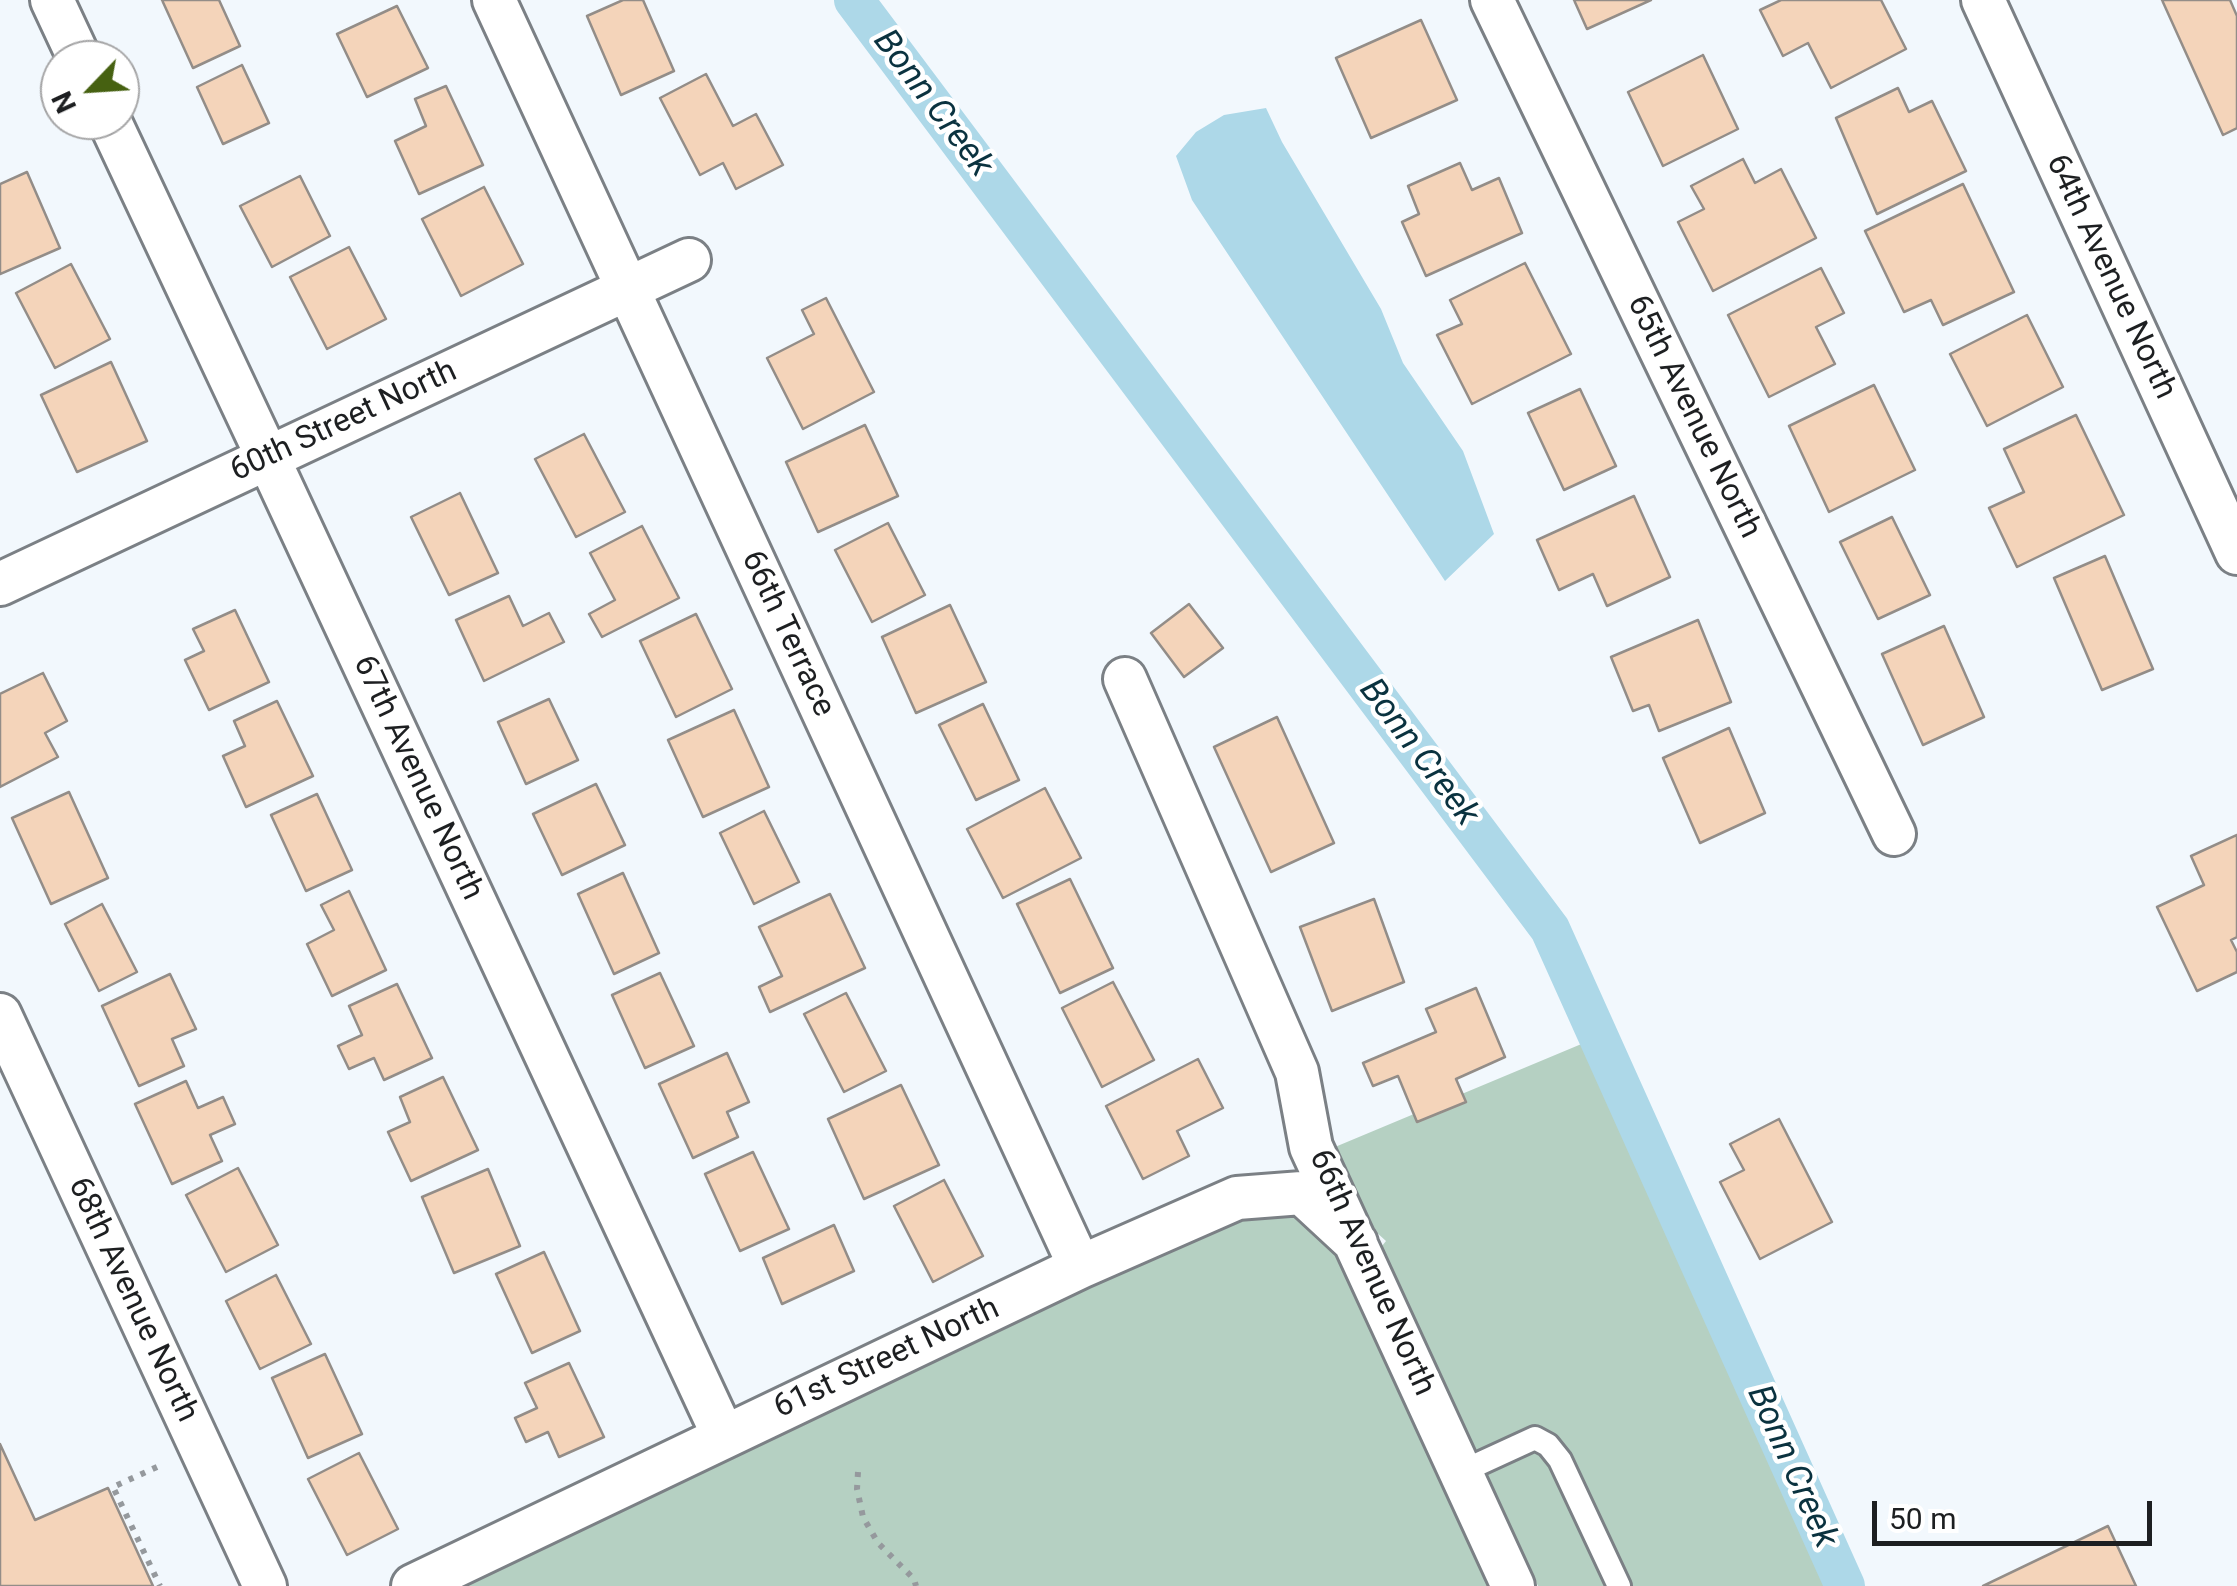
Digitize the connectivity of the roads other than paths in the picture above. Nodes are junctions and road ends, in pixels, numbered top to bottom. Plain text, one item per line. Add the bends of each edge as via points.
1 (52, 0) edge
2 (494, 0) edge
3 (1492, 0) edge
4 (1983, 0) edge
5 (71, 40) edge
6 (118, 140) edge
7 (688, 260) dead end
8 (628, 289) junction
9 (268, 458) junction
10 (2237, 553) edge
11 (0, 584) edge
12 (1125, 679) dead end
13 (1894, 834) dead end
14 (0, 1014) edge
15 (1356, 1243) junction
16 (1080, 1267) junction
17 (724, 1437) junction
18 (1461, 1472) junction
19 (1501, 1582) edge
20 (265, 1586) edge
21 (413, 1586) edge
22 (1620, 1586) edge

1 - 5 street
2 - 8 street, 66th Terrace
3 - 13 street, 65th Avenue North
4 - 10 street, 64th Avenue North
6 - 9 street, 67th Avenue North
7 - 8 street, 60th Street North
8 - 9 street, 60th Street North
8 - 16 street, 66th Terrace
9 - 11 street, 60th Street North
9 - 17 street, 67th Avenue North
12 - 15 street, 66th Avenue North via 1297,1072 1311,1147
14 - 20 street, 68th Avenue North
15 - 16 street, 61st Street North via 1302,1193 1237,1198
15 - 18 street, 66th Avenue North
16 - 17 street, 61st Street North
17 - 21 street, 61st Street North
18 - 19 street, 66th Avenue North
18 - 22 lane via 1535,1438 1548,1445

